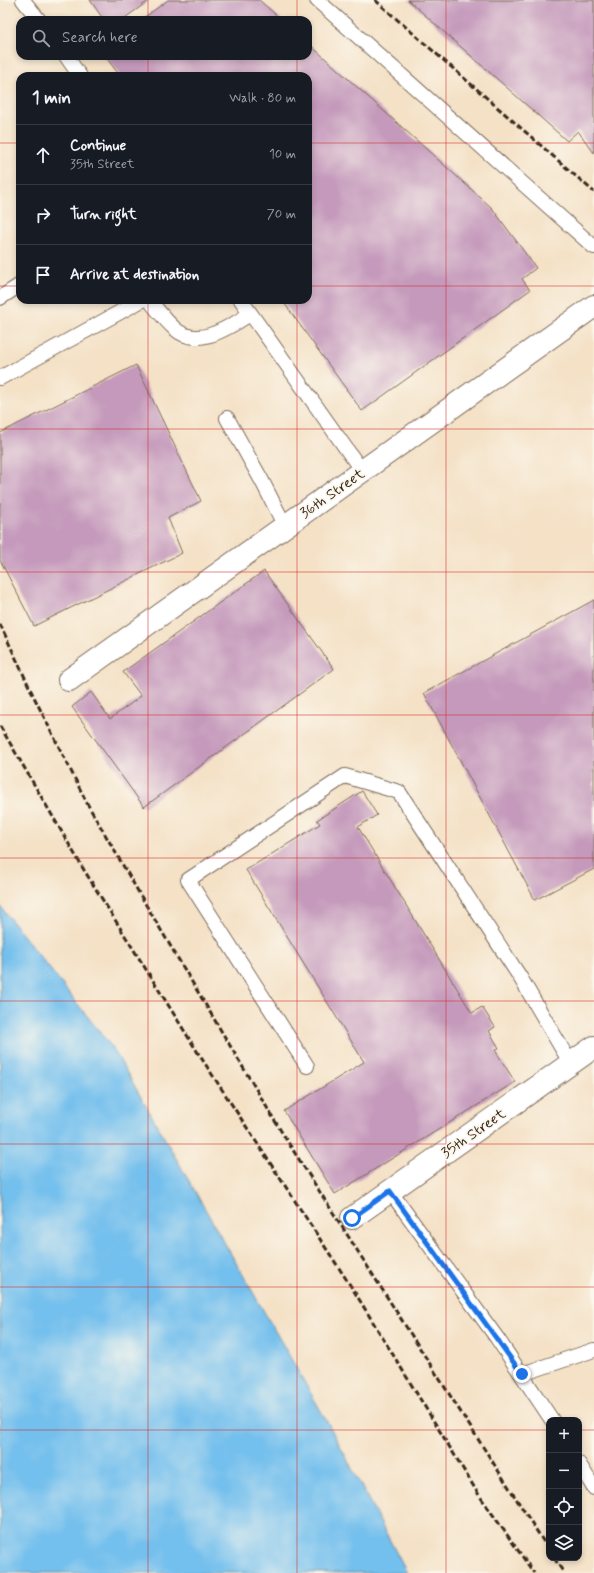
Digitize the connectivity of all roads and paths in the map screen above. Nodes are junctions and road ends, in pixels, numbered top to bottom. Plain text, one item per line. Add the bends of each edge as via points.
1 (23, 0) edge
2 (317, 0) edge
3 (36, 16) edge
4 (69, 60) edge
5 (77, 72) edge
6 (594, 247) edge
7 (16, 288) edge
8 (0, 298) edge
9 (135, 304) edge
10 (152, 304) edge
11 (243, 304) edge
12 (594, 306) edge
13 (250, 314) junction
14 (0, 378) edge
15 (227, 418) dead end
16 (362, 471) junction
17 (285, 526) junction
18 (69, 680) dead end
19 (594, 1047) edge
20 (571, 1064) junction
21 (307, 1066) dead end
22 (390, 1191) junction
23 (352, 1218) dead end
24 (594, 1350) edge
25 (522, 1374) junction
26 (550, 1417) edge
27 (582, 1469) edge
28 (594, 1488) edge

1 - 3 lane
2 - 6 lane
4 - 5 lane
7 - 8 lane
9 - 14 lane
10 - 13 lane via 175,329 189,336 203,337 224,330
11 - 13 lane
12 - 16 street, 36th Street
13 - 16 lane
15 - 17 lane
16 - 17 street, 36th Street
17 - 18 street, 36th Street
19 - 20 street, 35th Street
20 - 21 lane via 520,977 398,792 345,776 188,880
20 - 22 street, 35th Street
22 - 23 street, 35th Street
22 - 25 lane
24 - 25 lane
25 - 26 lane
27 - 28 lane

